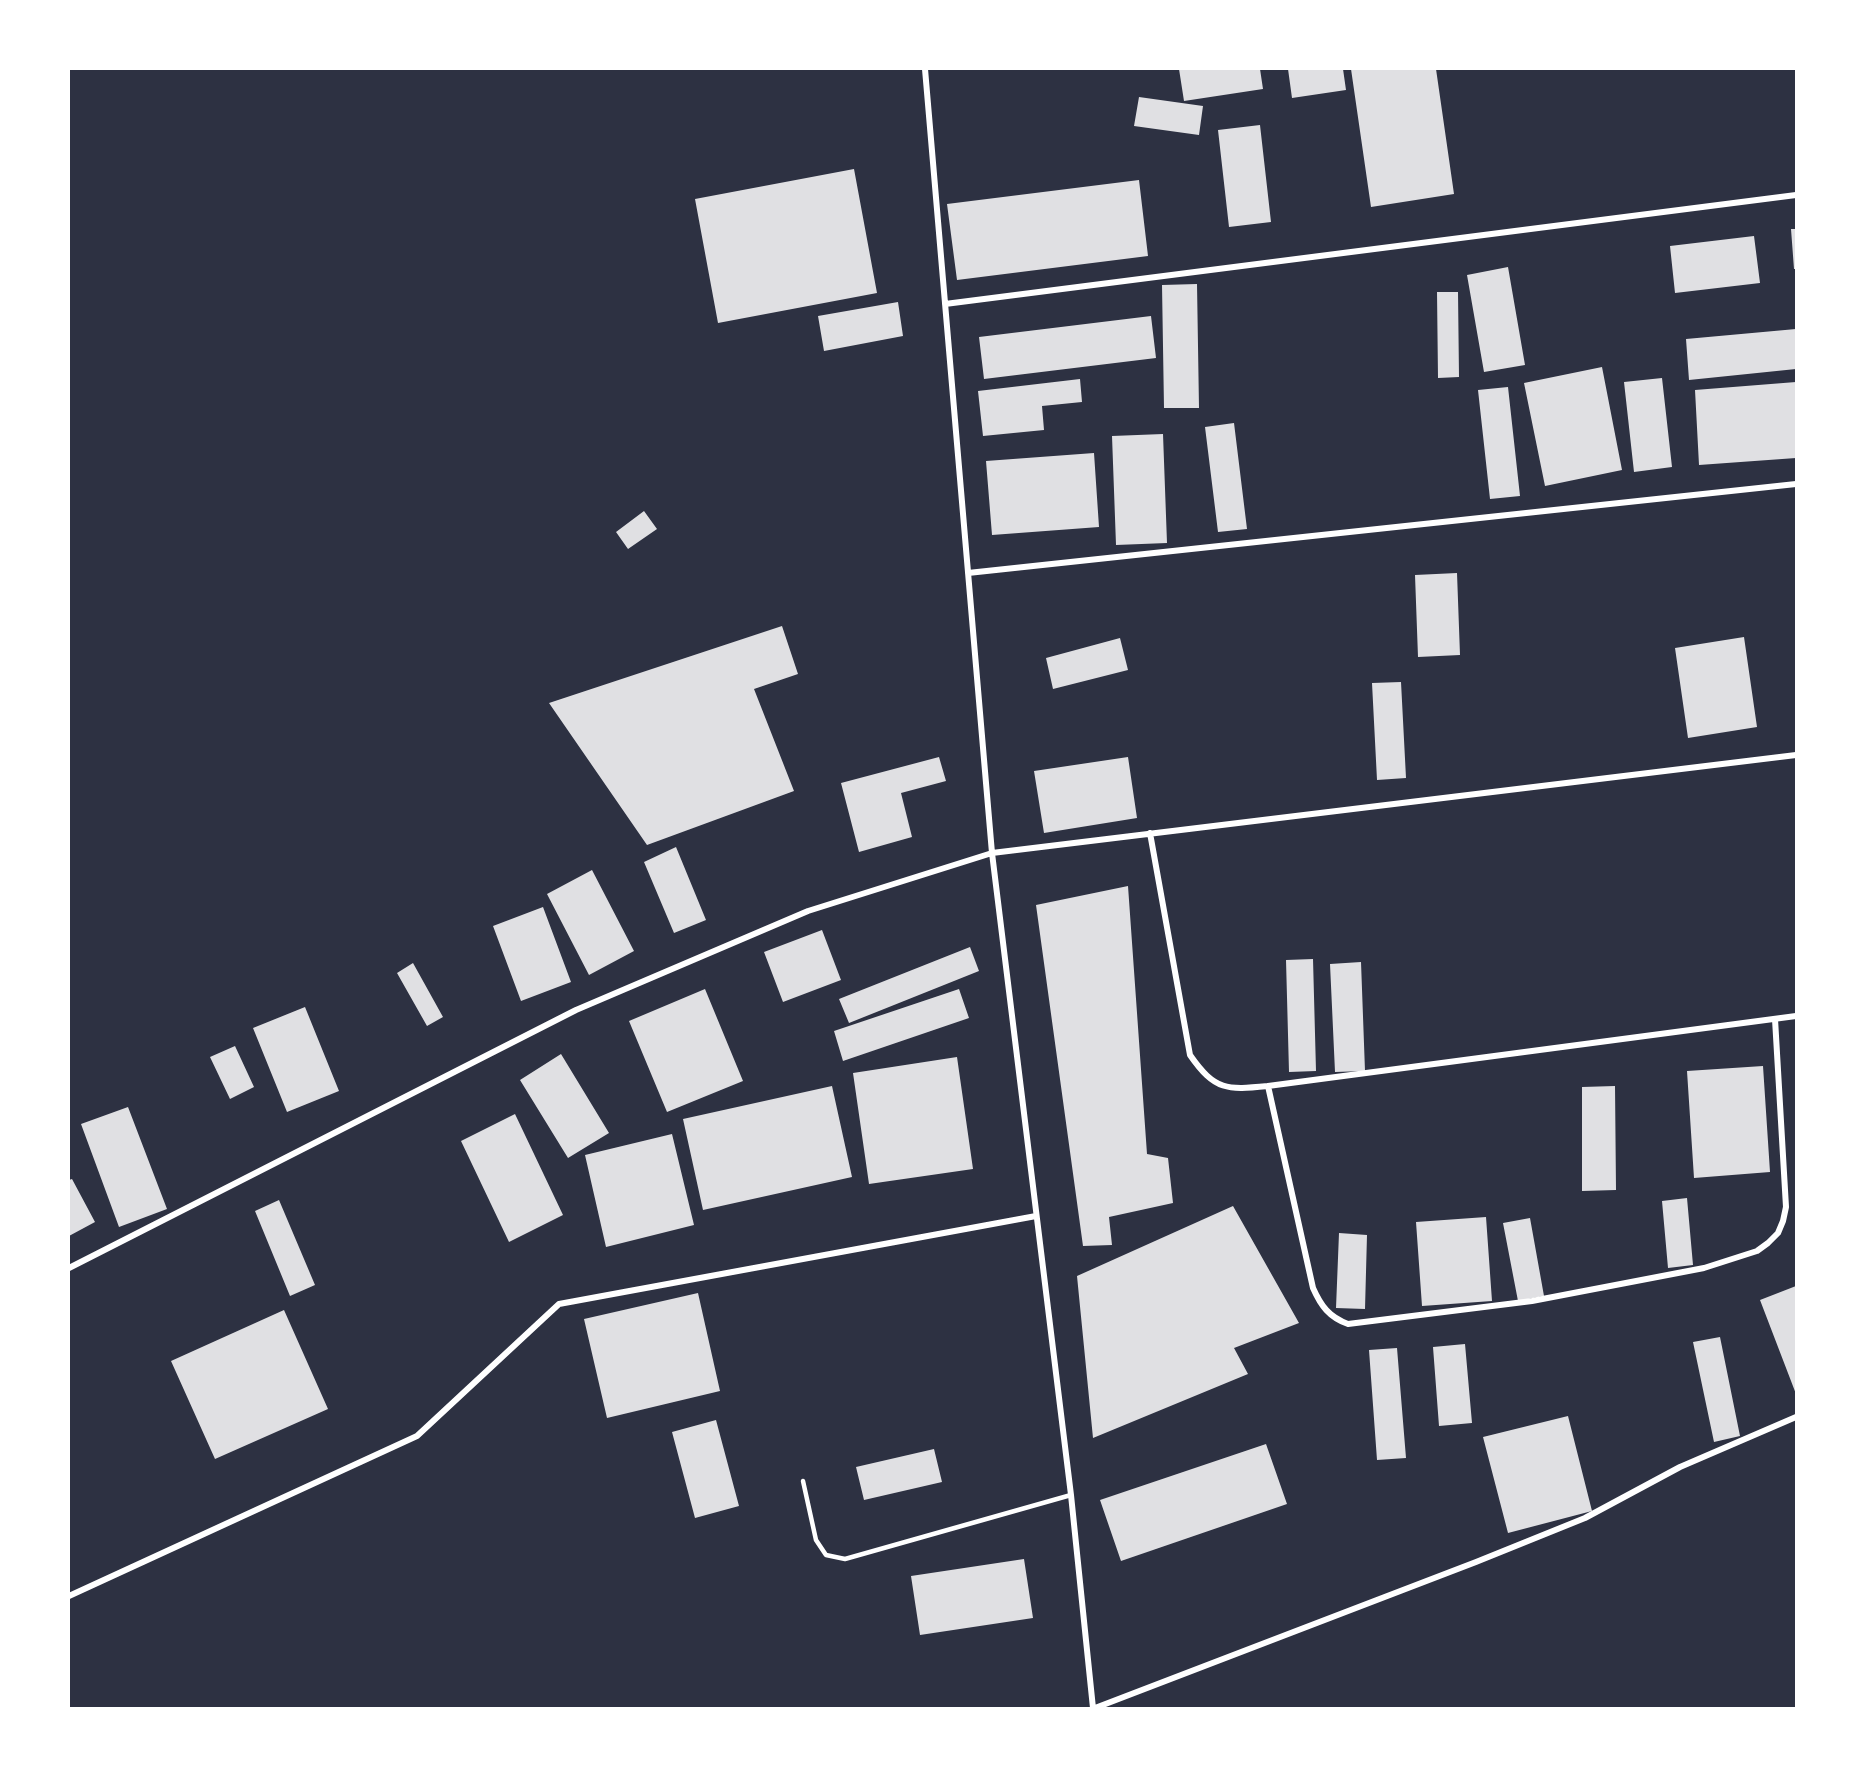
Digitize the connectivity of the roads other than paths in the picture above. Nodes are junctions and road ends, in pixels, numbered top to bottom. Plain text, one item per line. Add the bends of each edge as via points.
1 (924, 69) edge
2 (1796, 195) edge
3 (945, 304) junction
4 (1796, 484) edge
5 (968, 573) junction
6 (1796, 755) edge
7 (1150, 833) junction
8 (992, 853) junction
9 (1796, 1016) edge
10 (1774, 1019) junction
11 (1268, 1086) junction
12 (1036, 1216) junction
13 (69, 1268) edge
14 (1796, 1417) edge
15 (803, 1481) dead end
16 (1071, 1495) junction
17 (69, 1596) edge
18 (1094, 1708) edge

1 - 3 street
2 - 3 street
3 - 5 street
4 - 5 street
5 - 8 street
6 - 7 street
7 - 8 street
7 - 11 street via 1190,1056 1202,1073 1217,1084 1236,1089
8 - 12 street
8 - 13 street via 808,911 576,1011
9 - 10 street
10 - 11 street
10 - 11 street via 1786,1206 1778,1233 1757,1251 1704,1268 1532,1301 1348,1324 1336,1320 1325,1310 1313,1288
12 - 16 street
12 - 17 street via 560,1304 417,1436
14 - 18 street via 1680,1467 1585,1518
15 - 16 lane via 816,1540 826,1555 845,1559
16 - 18 street

